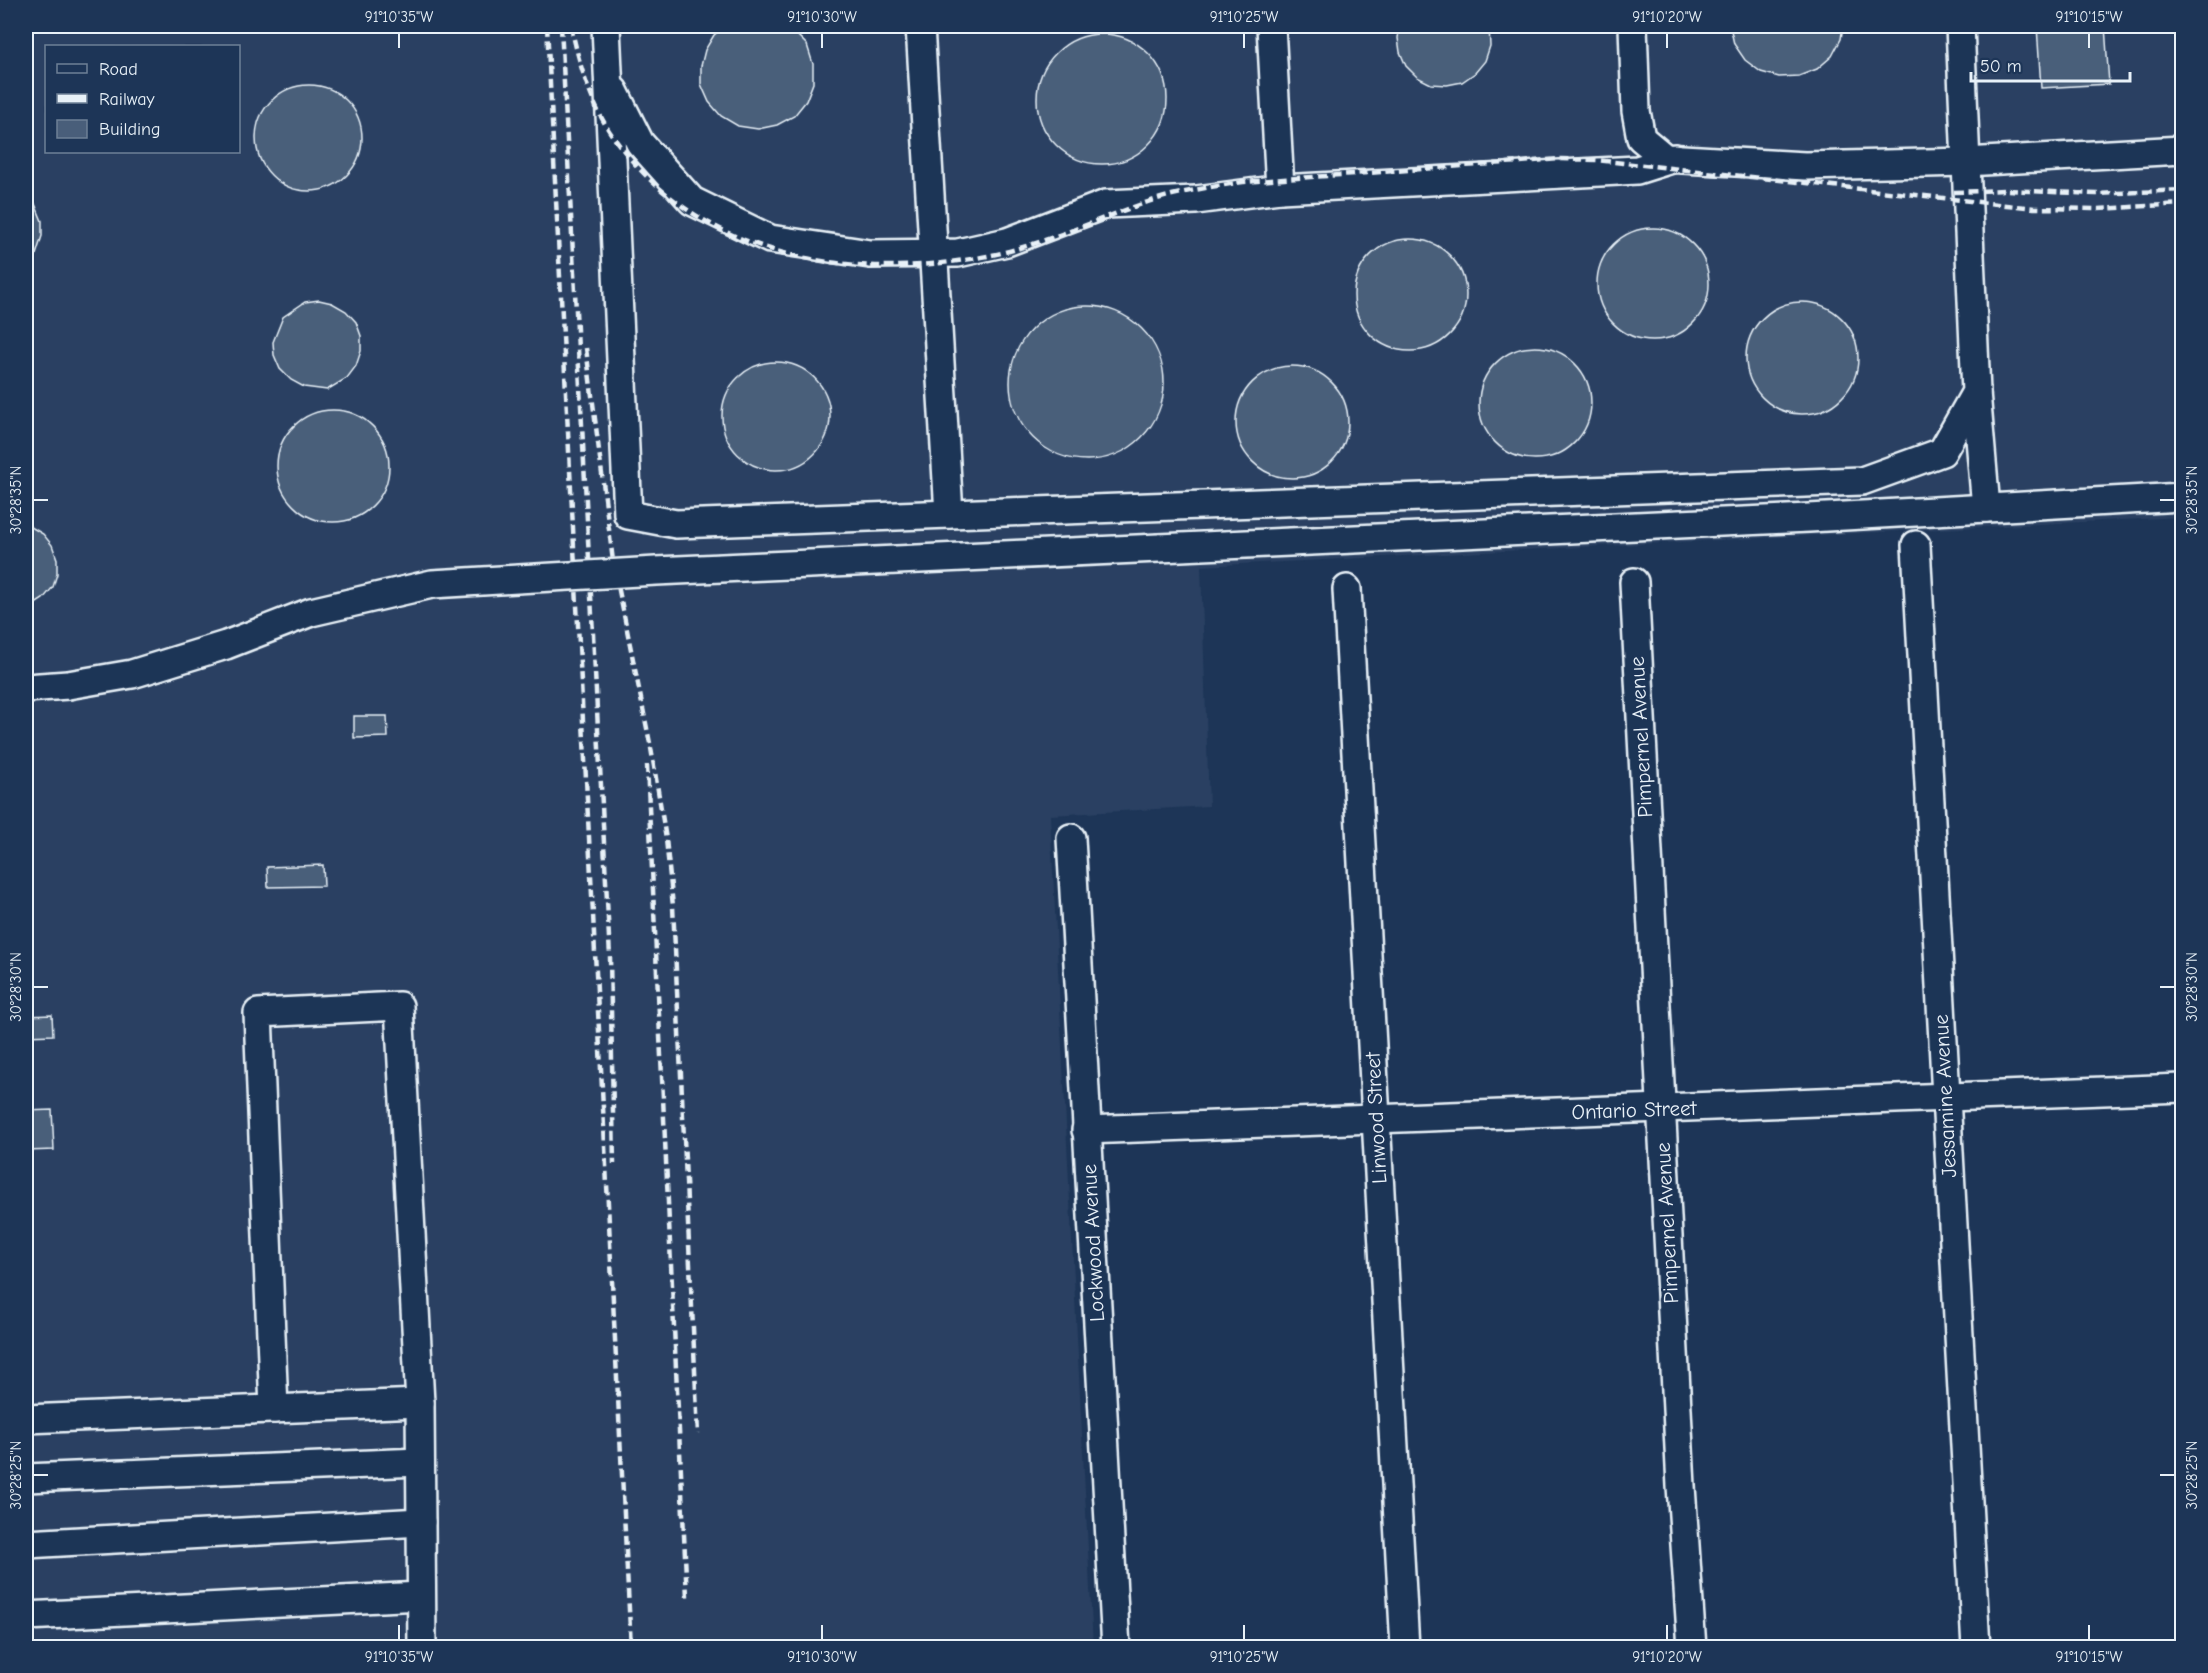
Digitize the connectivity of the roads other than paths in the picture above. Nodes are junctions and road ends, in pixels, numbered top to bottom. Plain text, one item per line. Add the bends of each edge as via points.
1 (606, 26) edge
2 (920, 26) edge
3 (1271, 26) edge
4 (1633, 26) edge
5 (1960, 26) edge
6 (608, 79) junction
7 (2182, 150) edge
8 (1675, 158) junction
9 (1966, 162) junction
10 (1280, 189) junction
11 (932, 253) junction
12 (1976, 392) junction
13 (2182, 497) edge
14 (1986, 508) junction
15 (949, 514) junction
16 (1916, 545) dead end
17 (1634, 582) dead end
18 (1347, 589) dead end
19 (26, 688) edge
20 (1071, 838) dead end
21 (2182, 1088) edge
22 (1945, 1096) junction
23 (1661, 1109) junction
24 (1377, 1121) junction
25 (1086, 1130) junction
26 (420, 1403) junction
27 (274, 1409) junction
28 (26, 1419) edge
29 (420, 1462) junction
30 (26, 1478) edge
31 (421, 1522) junction
32 (26, 1544) edge
33 (421, 1596) junction
34 (26, 1616) edge
35 (422, 1647) edge
36 (1116, 1647) edge
37 (1405, 1647) edge
38 (1692, 1647) edge
39 (1976, 1647) edge

1 - 6 street
2 - 11 street
3 - 10 street
4 - 8 street via 1636,111 1641,138 1665,158
5 - 9 street
6 - 11 street via 640,143 692,201 770,239 870,254
6 - 15 street via 628,515 676,524
7 - 9 street
8 - 9 street via 1805,166
8 - 10 street via 1637,170
9 - 12 street
10 - 11 street via 1196,200 1106,204 1007,242 958,253
11 - 15 street
12 - 14 street
12 - 15 street via 1942,452 1862,481
13 - 14 street
14 - 19 street, bridge via 432,584 310,612 226,645 132,674
16 - 22 street, Jessamine Avenue
17 - 23 street, Pimpernel Avenue
18 - 24 street, Linwood Street
20 - 25 street, Lockwood Avenue
21 - 22 street, Ontario Street
22 - 23 street, Ontario Street
22 - 39 street, Jessamine Avenue
23 - 24 street, Ontario Street
23 - 38 street, Pimpernel Avenue
24 - 25 street, Ontario Street
24 - 37 street, Linwood Street
25 - 36 street, Lockwood Avenue
26 - 27 street
26 - 27 street via 399,1006 258,1013
26 - 29 street
27 - 28 street
29 - 30 street
29 - 31 street
31 - 32 street
31 - 33 street
33 - 34 street
33 - 35 street

